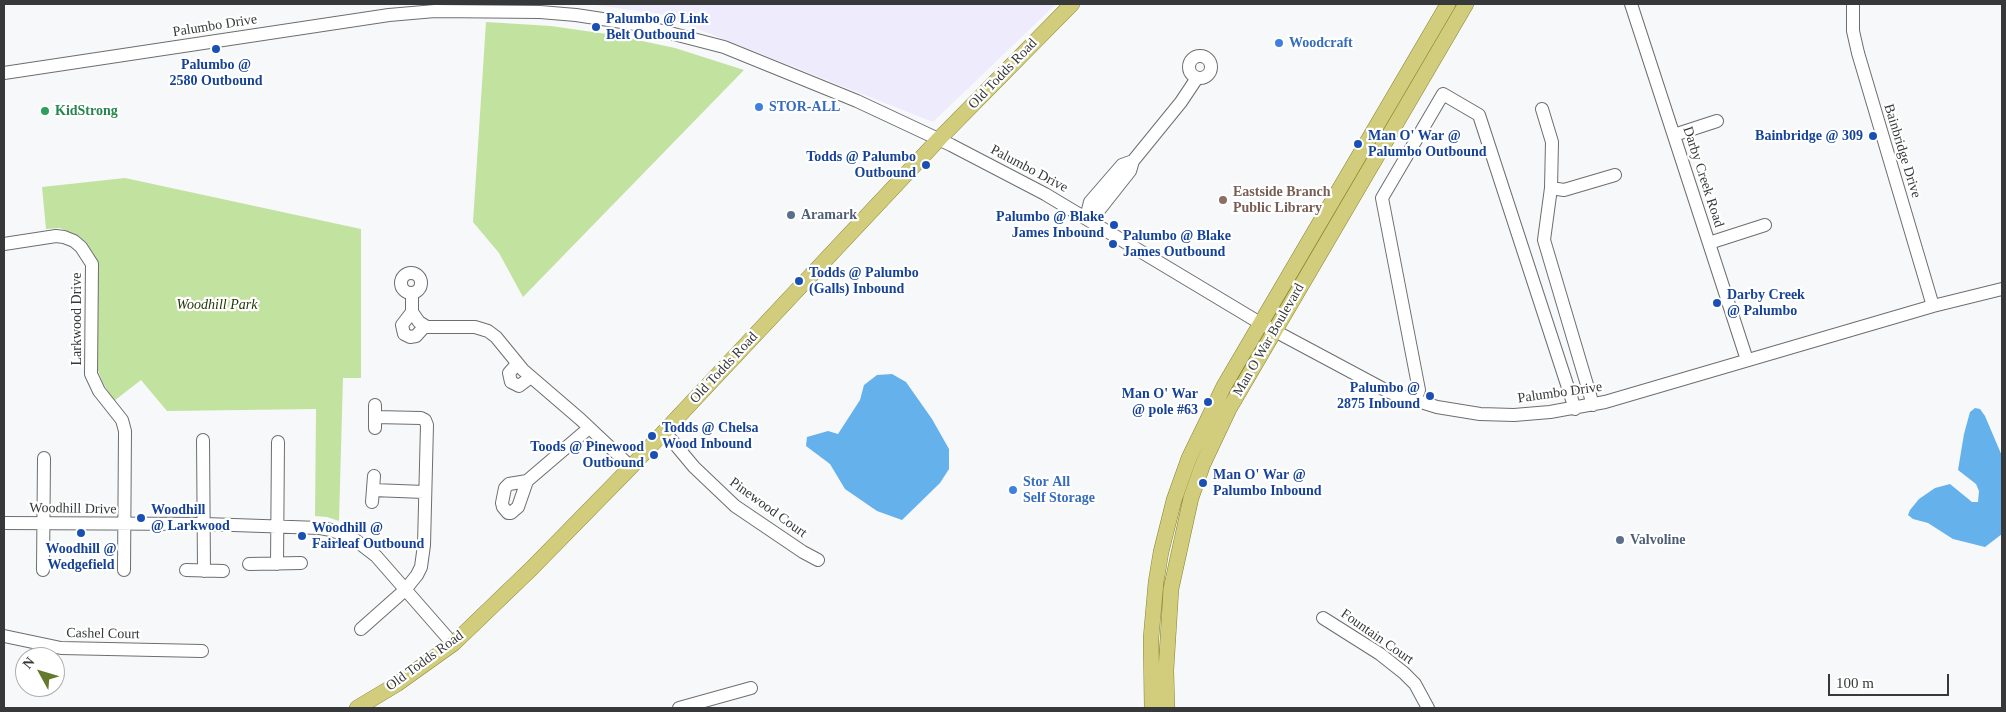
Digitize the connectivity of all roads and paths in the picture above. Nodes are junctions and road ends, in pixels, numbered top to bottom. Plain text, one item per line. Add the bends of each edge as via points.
1 (1072, 4) edge
2 (1448, 4) edge
3 (1466, 4) edge
4 (1631, 4) edge
5 (1853, 4) edge
6 (4, 73) edge
7 (1197, 78) dead end
8 (1542, 109) dead end
9 (1717, 121) dead end
10 (1674, 135) junction
11 (939, 139) junction
12 (1615, 175) dead end
13 (1551, 188) junction
14 (1086, 218) junction
15 (1765, 224) dead end
16 (1708, 243) junction
17 (4, 244) edge
18 (2002, 289) edge
19 (412, 293) dead end
20 (1933, 306) junction
21 (412, 312) junction
22 (1260, 323) junction
23 (425, 326) junction
24 (1274, 331) junction
25 (1748, 360) junction
26 (1415, 401) junction
27 (1593, 405) junction
28 (1575, 409) junction
29 (375, 416) dead end
30 (589, 428) junction
31 (664, 431) junction
32 (203, 440) dead end
33 (278, 442) dead end
34 (44, 458) dead end
35 (631, 466) junction
36 (374, 476) dead end
37 (527, 481) dead end
38 (424, 492) junction
39 (4, 523) edge
40 (44, 524) junction
41 (205, 524) junction
42 (124, 525) junction
43 (278, 526) junction
44 (818, 560) dead end
45 (248, 564) dead end
46 (277, 564) junction
47 (301, 564) dead end
48 (43, 570) dead end
49 (124, 570) dead end
50 (186, 570) dead end
51 (204, 570) junction
52 (223, 571) dead end
53 (405, 590) junction
54 (1323, 618) dead end
55 (361, 629) dead end
56 (4, 636) edge
57 (453, 644) junction
58 (202, 651) dead end
59 (751, 688) dead end
60 (357, 708) edge
61 (679, 708) edge
62 (1152, 708) edge
63 (1167, 708) edge
64 (1428, 708) edge

1 - 11 main road, Old Todds Road
2 - 22 main road, Man O War Boulevard
3 - 24 main road, Man O War Boulevard
4 - 10 street, Darby Creek Road
5 - 20 street, Bainbridge Drive via 1852,31
6 - 11 street, Palumbo Drive via 389,15 475,10 540,12 635,24 724,47 813,82
7 - 14 street via 1133,161 1122,165 1090,202
8 - 13 street via 1552,142
9 - 10 street
10 - 16 street, Darby Creek Road
11 - 14 street, Palumbo Drive
11 - 31 main road, Old Todds Road
12 - 13 street via 1564,190
13 - 27 street via 1544,240
14 - 22 street, Palumbo Drive
15 - 16 street
16 - 25 street, Darby Creek Road
17 - 42 street, Larkwood Drive via 64,237 74,240 92,264 92,374 99,391 122,420 125,431
18 - 20 street, Palumbo Drive
19 - 21 street
20 - 25 street, Palumbo Drive
21 - 23 street
21 - 23 street via 402,325 404,334 416,336
22 - 24 street, Palumbo Drive
22 - 62 main road, Man O War Boulevard via 1210,412 1174,500 1161,552 1153,606
23 - 30 street via 483,328 496,337 517,364
24 - 26 street, Palumbo Drive via 1389,392
24 - 63 main road, Man O War Boulevard via 1218,430 1191,498 1171,589
25 - 27 street, Palumbo Drive
26 - 28 street, Palumbo Drive via 1456,411 1496,415
26 - 28 street via 1419,390 1382,198 1444,94 1480,115
27 - 28 street, Palumbo Drive
29 - 38 street via 425,420 428,431
30 - 35 street
30 - 37 street
31 - 35 main road, Old Todds Road
31 - 44 street, Pinewood Court via 694,467 735,506
32 - 41 street
33 - 43 street
34 - 40 street
35 - 57 main road, Old Todds Road
36 - 38 street via 373,496
38 - 53 street via 423,559
39 - 40 street, Woodhill Drive
40 - 42 street, Woodhill Drive
40 - 48 street
41 - 42 street, Woodhill Drive
41 - 43 street, Woodhill Drive
41 - 51 street
42 - 49 street, Larkwood Drive
43 - 46 street
43 - 53 street, Woodhill Drive via 320,528 354,539 376,556
45 - 46 street
46 - 47 street
50 - 51 street
51 - 52 street
53 - 55 street
53 - 57 street, Woodhill Drive
54 - 64 street, Fountain Court via 1404,673 1415,684
56 - 58 street, Cashel Court via 61,648
57 - 60 main road, Old Todds Road
59 - 61 street

